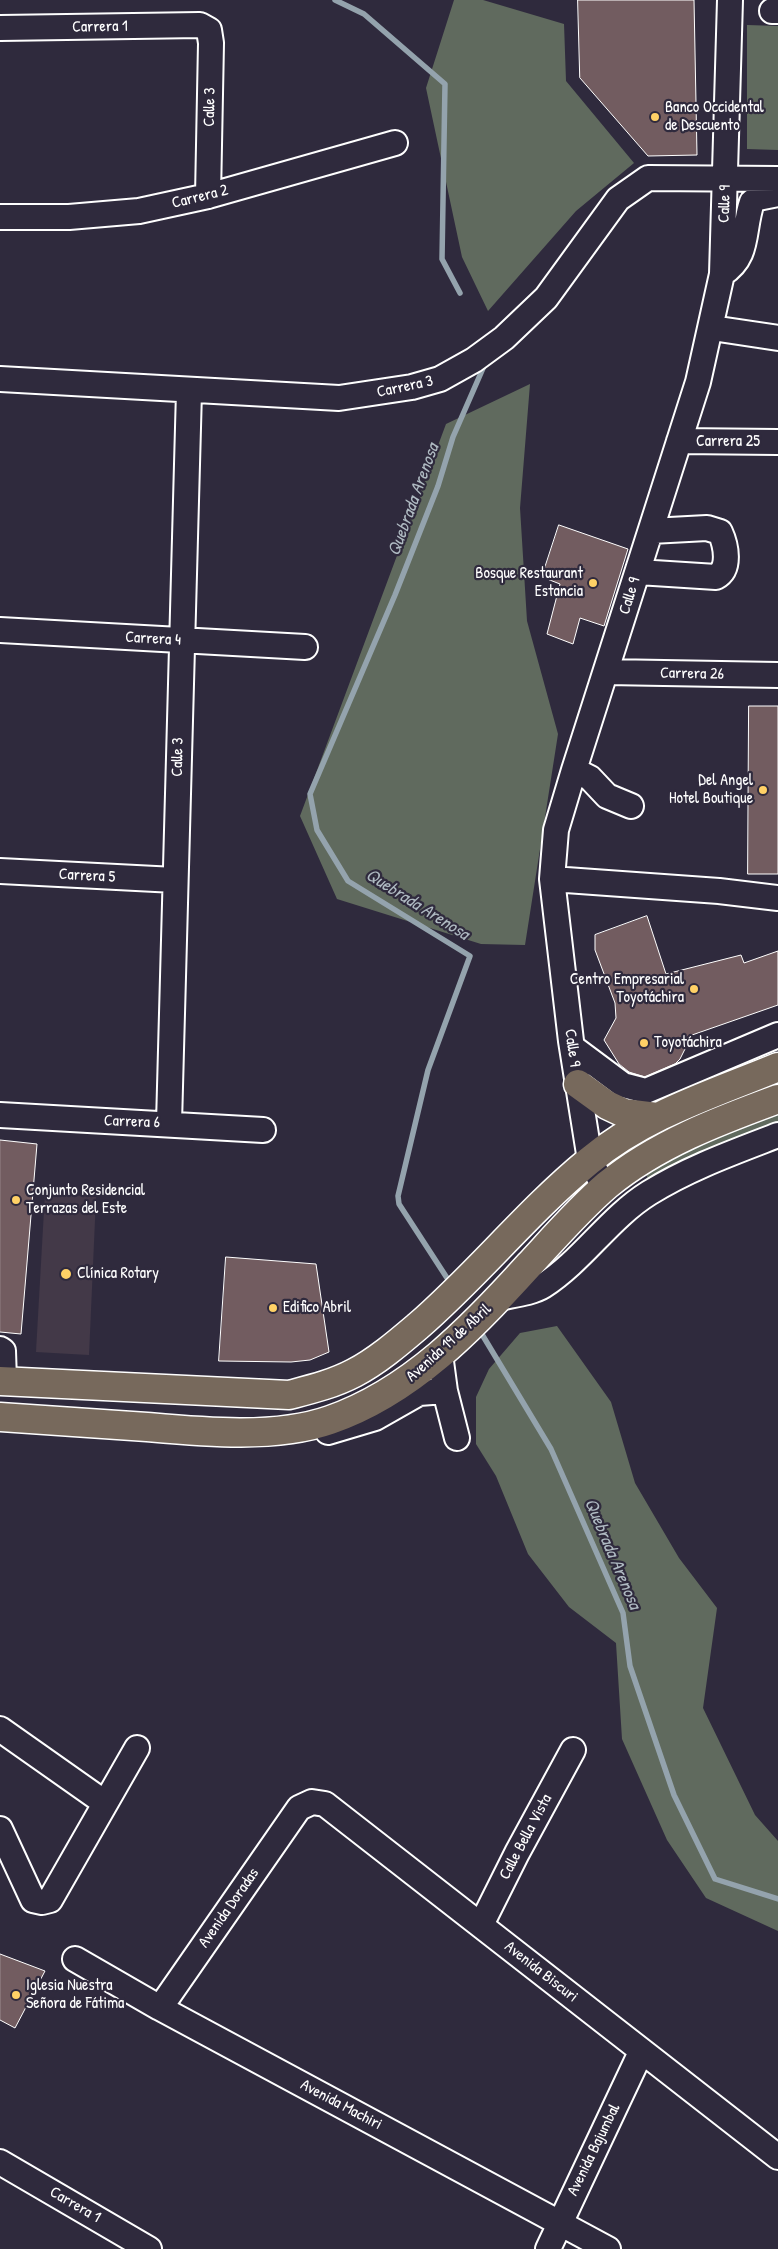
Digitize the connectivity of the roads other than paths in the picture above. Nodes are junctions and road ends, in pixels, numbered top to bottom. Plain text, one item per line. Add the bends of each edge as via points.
1 (734, 4) edge
2 (200, 25) joint
3 (0, 28) edge
4 (395, 143) dead end
5 (726, 178) junction
6 (778, 179) edge
7 (778, 194) edge
8 (208, 196) junction
9 (0, 217) edge
10 (722, 274) junction
11 (712, 328) junction
12 (778, 338) edge
13 (0, 379) edge
14 (189, 390) junction
15 (679, 441) junction
16 (778, 442) edge
17 (651, 530) junction
18 (638, 572) junction
19 (0, 630) edge
20 (181, 640) junction
21 (305, 647) dead end
22 (607, 672) junction
23 (778, 675) edge
24 (574, 770) junction
25 (631, 806) dead end
26 (0, 871) edge
27 (552, 879) junction
28 (175, 880) junction
29 (778, 898) edge
30 (778, 1035) edge
31 (572, 1047) junction
32 (778, 1067) edge
33 (578, 1084) junction
34 (778, 1099) edge
35 (0, 1116) edge
36 (657, 1117) junction
37 (169, 1123) junction
38 (263, 1130) dead end
39 (778, 1135) edge
40 (590, 1160) junction
41 (604, 1188) junction
42 (499, 1298) junction
43 (0, 1349) edge
44 (440, 1354) junction
45 (2, 1381) edge
46 (445, 1391) junction
47 (0, 1417) edge
48 (308, 1424) junction
49 (457, 1438) dead end
50 (0, 1729) edge
51 (137, 1748) dead end
52 (573, 1750) dead end
53 (106, 1803) junction
54 (299, 1808) joint
55 (0, 1828) edge
56 (481, 1925) junction
57 (75, 1958) dead end
58 (160, 2008) junction
59 (641, 2052) junction
60 (778, 2157) edge
61 (0, 2162) edge
62 (559, 2224) junction
63 (149, 2249) edge
64 (548, 2249) edge
65 (608, 2249) edge

1 - 5 street, Calle 9
2 - 3 street, Carrera 1
2 - 8 street, Calle 3 via 209,30 211,43
4 - 8 street, Carrera 2
5 - 6 street, Carrera 3
5 - 10 street, Calle 9
5 - 14 street, Carrera 3 via 648,178 632,188 618,199 546,298 504,338 440,379 412,387 339,398
7 - 10 street via 752,202 740,255 734,266
8 - 9 street, Carrera 2 via 139,211 69,217
10 - 11 street, Calle 9
11 - 12 street
11 - 15 street, Calle 9
13 - 14 street, Carrera 3
14 - 20 street, Calle 3
15 - 16 street, Carrera 25
15 - 17 street, Calle 9
17 - 18 street, Calle 9
17 - 18 street via 707,528 720,532 724,542 725,567 716,577
18 - 22 street, Calle 9
19 - 20 street, Carrera 4
20 - 21 street, Carrera 4
20 - 28 street, Calle 3
22 - 23 street, Carrera 26
22 - 24 street, Calle 9
24 - 25 street via 590,778 608,796
24 - 27 street, Calle 9 via 556,830
26 - 28 street, Carrera 5
27 - 29 street via 719,890
27 - 31 street, Calle 9
28 - 37 street, Calle 3
30 - 31 street via 646,1091 623,1084
31 - 33 street, Calle 9
32 - 36 main road, Avenida 19 de Abril
33 - 36 main road via 624,1113
33 - 40 street, Calle 9
34 - 41 main road, Avenida 19 de Abril via 682,1137
35 - 37 street, Carrera 6
36 - 40 main road, Avenida 19 de Abril via 625,1134
37 - 38 street, Carrera 6
39 - 42 street via 712,1161 649,1193 622,1212 542,1287
40 - 41 street, Calle 9
40 - 45 main road, Avenida 19 de Abril via 396,1345 355,1373 322,1387 289,1395
41 - 42 main road, Avenida 19 de Abril
42 - 44 main road, Avenida 19 de Abril
43 - 45 street via 3,1351
44 - 46 street
44 - 48 main road, Avenida 19 de Abril via 404,1383 372,1401 329,1421
46 - 48 street via 419,1393 375,1418 322,1434
46 - 49 street
47 - 48 main road, Avenida 19 de Abril via 200,1431 273,1431
50 - 53 street
51 - 53 street
52 - 56 street, Calle Bella Vista
53 - 55 street via 50,1900 42,1902 33,1900
54 - 56 street, Avenida Biscuri via 312,1802 325,1804
54 - 58 street, Avenida Doradas
56 - 59 street, Avenida Biscuri
57 - 58 street, Avenida Machiri
58 - 62 street, Avenida Machiri
59 - 60 street, Avenida Biscuri
59 - 62 street, Avenida Bajumbal
61 - 63 street, Carrera 1
62 - 64 street, Avenida Bajumbal
62 - 65 street, Avenida Machiri

